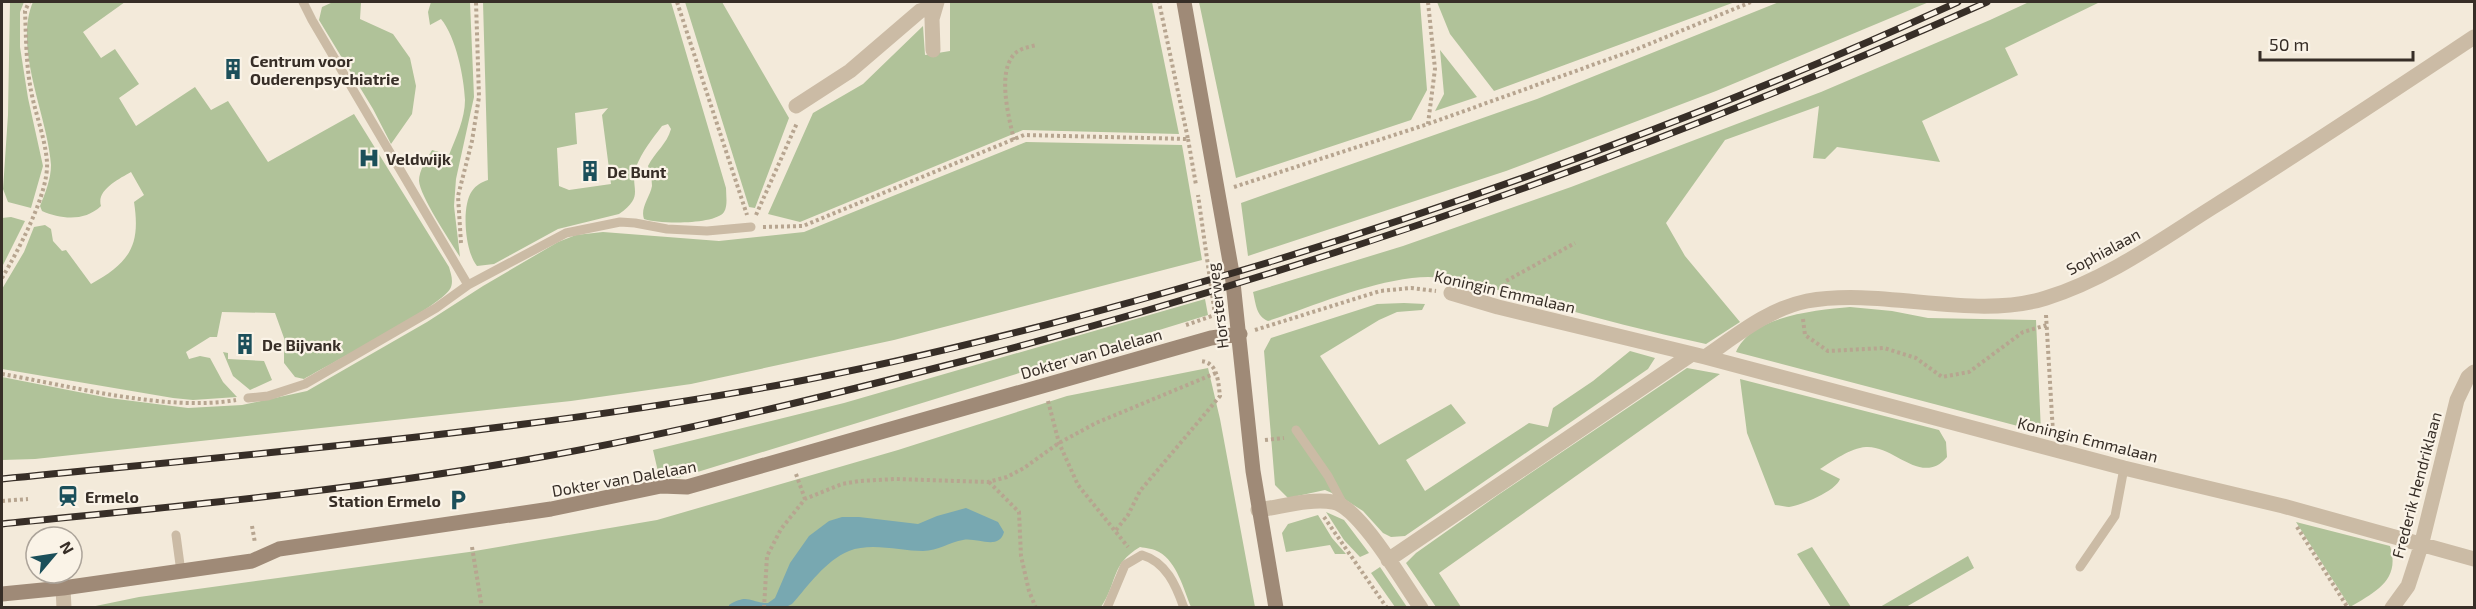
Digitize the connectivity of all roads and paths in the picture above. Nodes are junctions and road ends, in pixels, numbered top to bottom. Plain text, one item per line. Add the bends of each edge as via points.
1 (29, 2) edge
2 (303, 2) edge
3 (476, 2) edge
4 (677, 2) edge
5 (1159, 2) edge
6 (1184, 2) edge
7 (1428, 2) edge
8 (1751, 2) edge
9 (936, 4) edge
10 (2475, 37) edge
11 (1037, 45) dead end
12 (933, 50) dead end
13 (796, 106) joint
14 (1428, 124) junction
15 (1188, 139) junction
16 (1014, 140) junction
17 (1219, 191) junction
18 (1198, 194) junction
19 (751, 227) junction
20 (1575, 243) dead end
21 (462, 244) dead end
22 (2, 278) edge
23 (468, 285) junction
24 (1451, 293) joint
25 (2045, 298) junction
26 (1800, 303) junction
27 (1498, 307) junction
28 (2047, 325) junction
29 (1240, 334) junction
30 (1191, 344) junction
31 (1699, 356) junction
32 (2475, 372) edge
33 (1216, 373) junction
34 (2, 374) edge
35 (1044, 385) junction
36 (248, 398) joint
37 (1298, 433) joint
38 (1250, 441) junction
39 (1059, 443) junction
40 (2054, 449) junction
41 (2124, 468) junction
42 (796, 474) dead end
43 (988, 482) junction
44 (28, 499) dead end
45 (805, 499) junction
46 (2, 501) edge
47 (1315, 502) junction
48 (1344, 506) junction
49 (2283, 506) junction
50 (1258, 510) junction
51 (1116, 530) junction
52 (177, 535) dead end
53 (2421, 546) junction
54 (472, 547) dead end
55 (1137, 556) junction
56 (2475, 559) edge
57 (1388, 560) junction
58 (2080, 567) dead end
59 (182, 572) junction
60 (63, 588) junction
61 (2, 594) edge
62 (64, 608) edge
63 (482, 608) edge
64 (764, 608) edge
65 (1036, 608) edge
66 (1107, 608) edge
67 (1184, 608) edge
68 (1276, 608) edge
69 (1387, 608) edge
70 (1421, 608) edge
71 (2348, 608) edge
72 (2392, 608) edge

1 - 22 path via 25,11 30,86 44,140 46,173 33,216
2 - 23 lane
3 - 21 path via 479,97 458,196
4 - 19 path
5 - 15 path
6 - 17 street, Horsterweg
7 - 14 path via 1435,69
8 - 14 path via 1638,50
9 - 12 street via 932,19
9 - 13 street via 920,11 850,71
10 - 25 street, Sophialaan via 2113,270
11 - 16 path via 1012,56 1007,71 1005,102
13 - 19 path via 801,115
14 - 17 path
15 - 16 path via 1024,135
15 - 18 path
16 - 19 path via 803,226
17 - 18 path
17 - 29 street, Horsterweg
18 - 30 path, Horsterweg via 1215,315 1186,325
19 - 23 lane via 707,231 620,222 582,228
20 - 27 path via 1506,281
23 - 36 lane via 436,308 305,384
24 - 27 street, Koningin Emmalaan
24 - 29 path, Koningin Emmalaan via 1411,288 1380,291
25 - 26 street, Sophialaan via 1993,306 1852,297
25 - 28 path
26 - 28 path via 1805,335 1828,351 1884,348 1916,358 1942,377 1969,372 2023,332
26 - 31 street, Sophialaan via 1768,314
27 - 31 street, Koningin Emmalaan
28 - 40 path
29 - 30 street, Dokter van Dalelaan
29 - 38 street, Horsterweg
30 - 33 path via 1197,361 1207,361
30 - 35 street, Dokter van Dalelaan
31 - 40 street, Koningin Emmalaan
31 - 57 street
32 - 53 street, Frederik Hendriklaan via 2468,377 2457,400
33 - 39 path via 1096,423
33 - 51 path via 1220,396 1140,491
34 - 36 path via 186,404
35 - 39 path
35 - 59 street, Dokter van Dalelaan via 687,487 661,486 551,509 279,549 252,561
37 - 38 path
37 - 48 lane
38 - 50 street, Horsterweg
39 - 43 path via 1024,468
39 - 51 path via 1078,485
40 - 41 street, Koningin Emmalaan
41 - 49 street, Koningin Emmalaan
41 - 58 lane via 2115,516
42 - 45 path
43 - 45 path via 860,481
43 - 65 path via 1019,512 1021,556
44 - 46 path
45 - 64 path via 781,529 767,556
47 - 48 street
47 - 50 street
47 - 69 path
48 - 57 street via 1361,521
49 - 53 street, Koningin Emmalaan
49 - 71 path
50 - 68 street, Horsterweg
51 - 55 path via 1121,541
52 - 59 lane
53 - 56 street, Koningin Emmalaan
53 - 72 street, Frederik Hendriklaan via 2408,586
54 - 63 path
55 - 66 lane via 1125,565
55 - 67 lane via 1151,558 1163,568
57 - 70 street
59 - 60 street, Dokter van Dalelaan
60 - 61 street, Dokter van Dalelaan
60 - 62 street

